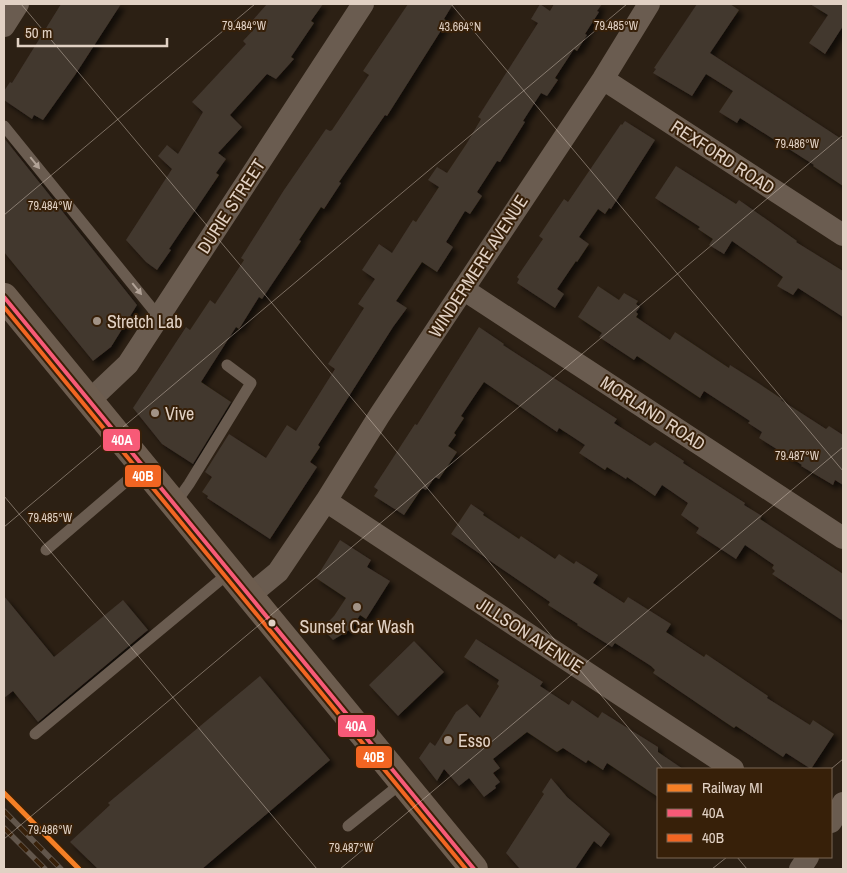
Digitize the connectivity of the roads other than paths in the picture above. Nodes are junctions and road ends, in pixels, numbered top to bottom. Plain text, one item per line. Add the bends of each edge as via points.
1 (18, 4) edge
2 (363, 4) edge
3 (649, 4) edge
4 (4, 26) edge
5 (603, 79) junction
6 (4, 126) edge
7 (843, 235) edge
8 (463, 289) junction
9 (4, 297) edge
10 (159, 317) junction
11 (227, 365) dead end
12 (90, 401) junction
13 (143, 467) junction
14 (326, 501) junction
15 (174, 505) junction
16 (843, 538) edge
17 (46, 550) dead end
18 (230, 572) junction
19 (250, 595) junction
20 (35, 734) dead end
21 (731, 768) edge
22 (403, 782) junction
23 (843, 803) edge
24 (832, 820) edge
25 (348, 826) dead end
26 (807, 858) edge
27 (474, 869) edge
28 (800, 869) edge

1 - 4 street
2 - 10 street, DURIE STREET
3 - 5 street, WINDERMERE AVENUE
5 - 7 street, REXFORD ROAD
5 - 8 street, WINDERMERE AVENUE
6 -> 10 lane
8 - 14 street, WINDERMERE AVENUE
8 - 16 street, MORLAND ROAD
9 - 12 main road
10 - 12 street, DURIE STREET via 128,364
11 - 15 lane via 251,383
12 - 13 main road
13 - 15 main road
13 - 17 lane
14 - 19 street, WINDERMERE AVENUE via 278,572
14 - 21 street, JILLSON AVENUE
15 - 18 main road
18 - 19 main road
18 - 20 lane
19 - 22 main road
22 - 25 lane
22 - 27 main road
23 - 24 street
26 - 28 street

